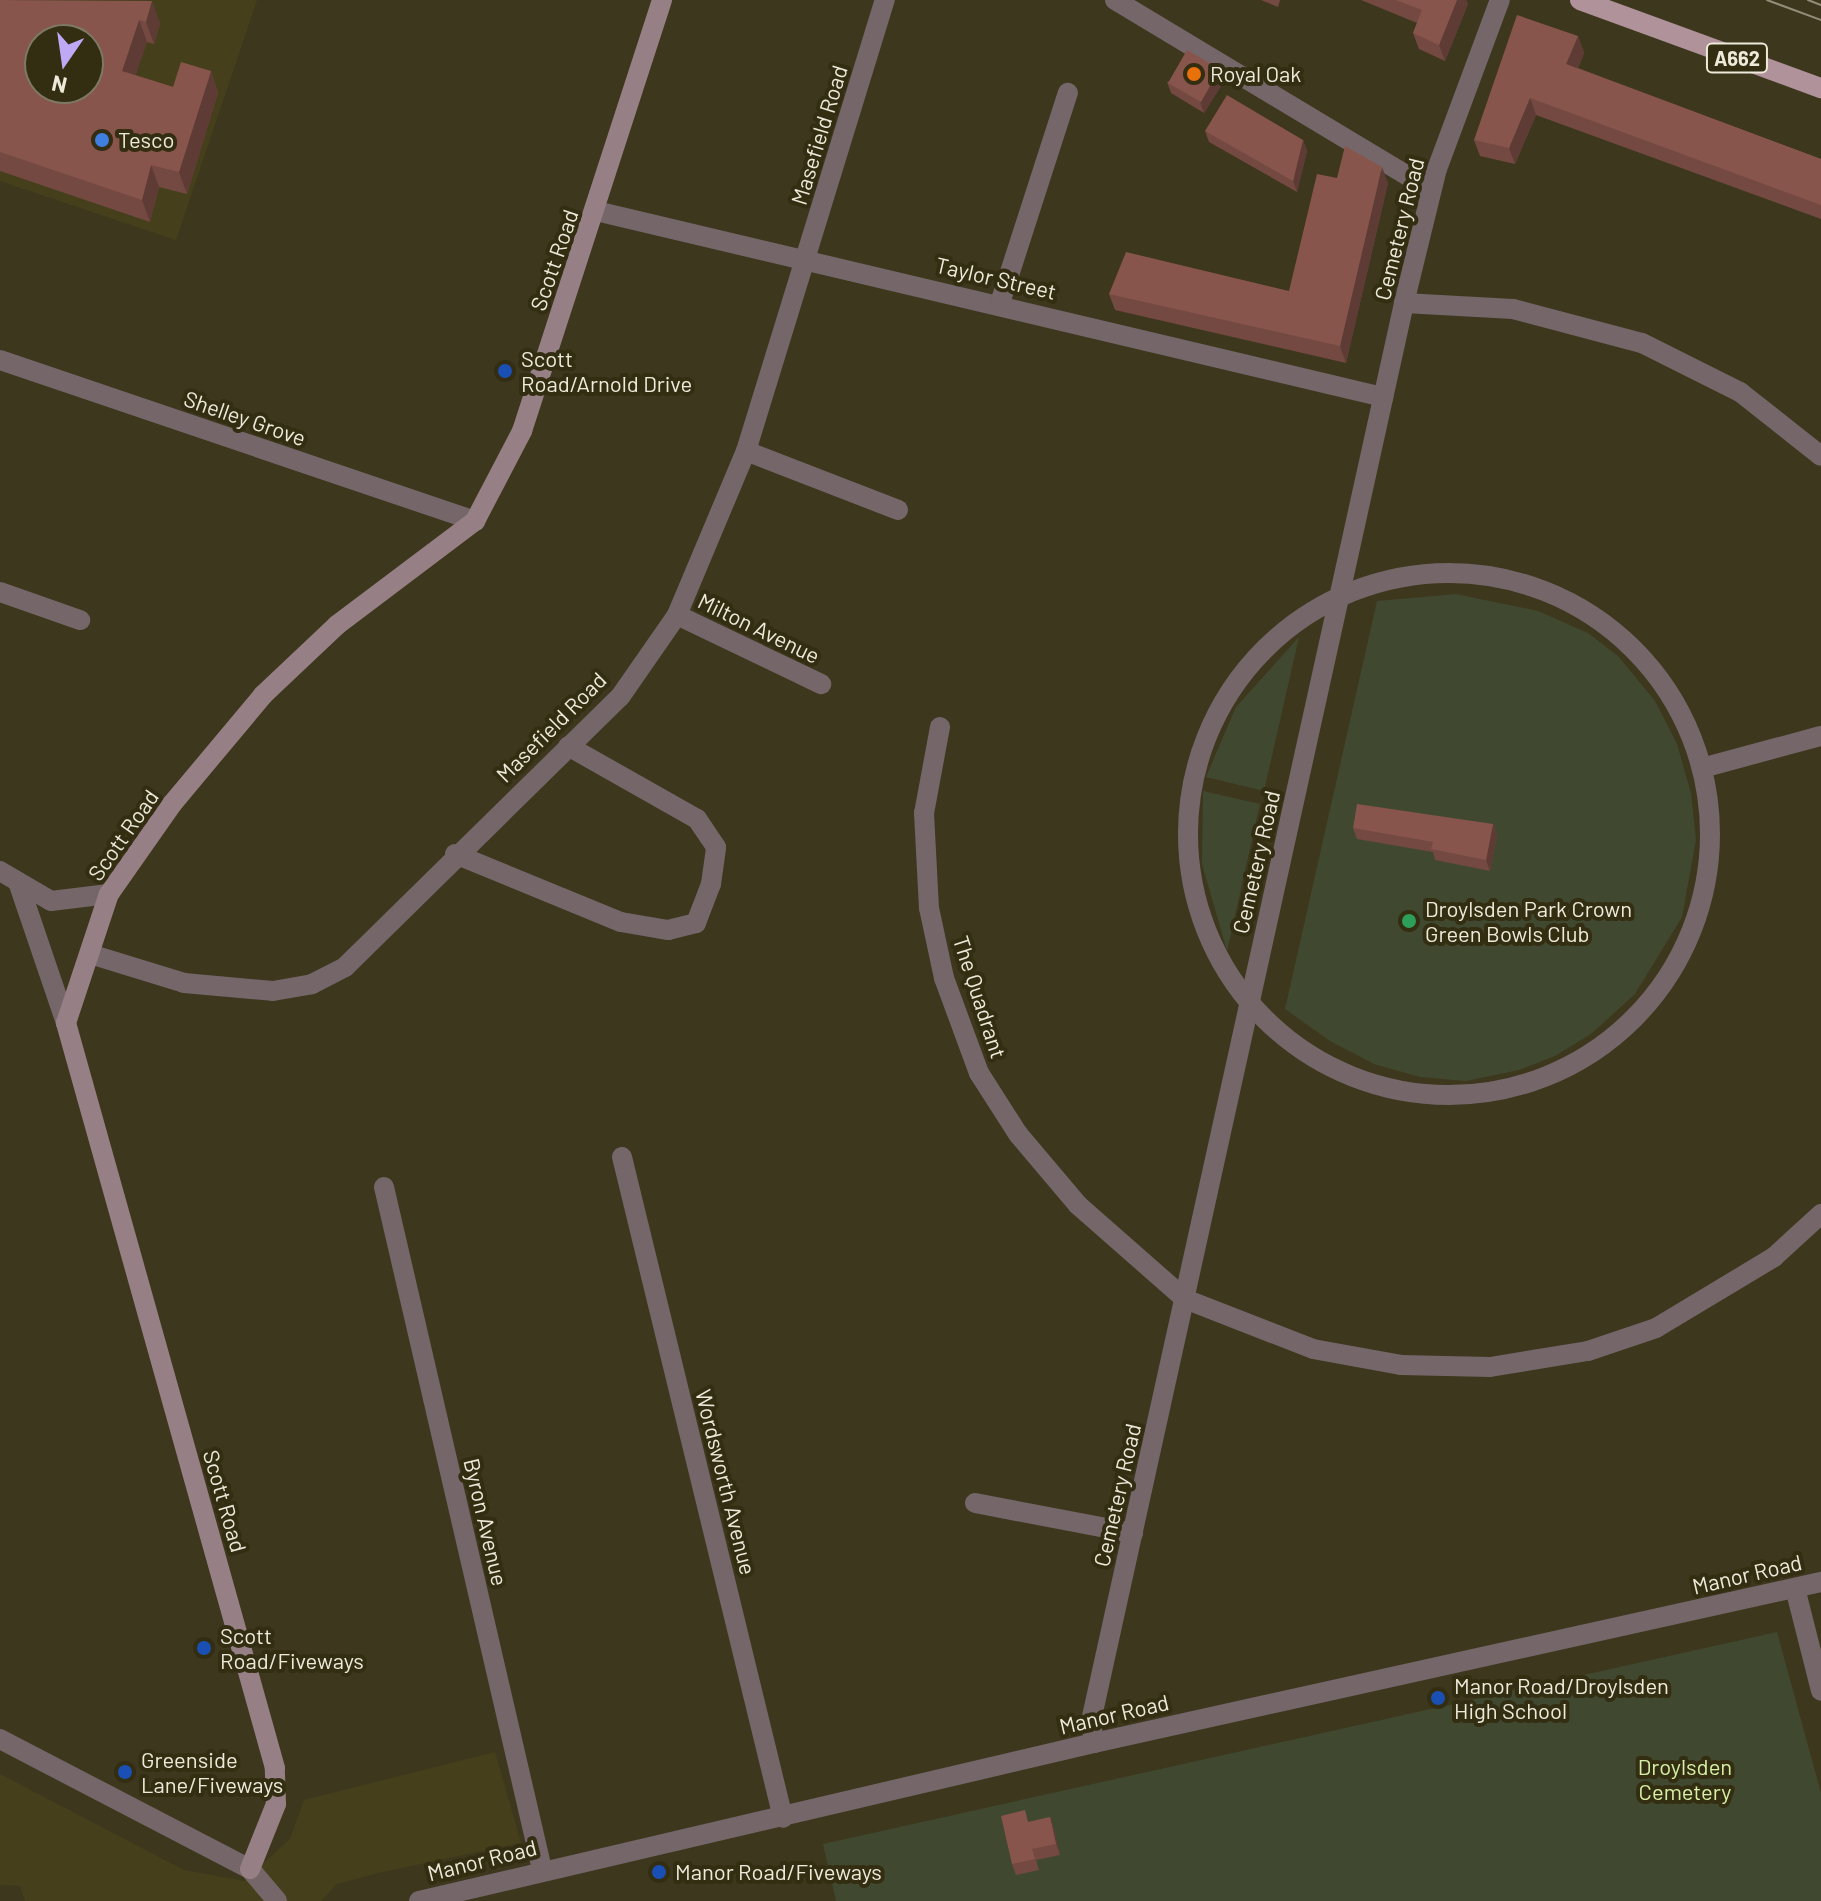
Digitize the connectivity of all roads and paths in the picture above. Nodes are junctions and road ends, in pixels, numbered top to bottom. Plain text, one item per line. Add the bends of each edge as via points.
1 (662, 0) edge
2 (885, 0) edge
3 (1115, 0) edge
4 (1500, 0) edge
5 (1580, 0) edge
6 (1821, 88) edge
7 (1068, 93) dead end
8 (1431, 190) junction
9 (596, 211) junction
10 (807, 257) junction
11 (1000, 303) junction
12 (1404, 303) junction
13 (0, 360) edge
14 (1383, 397) junction
15 (746, 451) junction
16 (1821, 456) edge
17 (898, 510) dead end
18 (475, 521) junction
19 (1340, 590) junction
20 (0, 592) edge
21 (677, 615) junction
22 (80, 620) dead end
23 (821, 684) dead end
24 (940, 727) dead end
25 (1821, 736) edge
26 (568, 746) junction
27 (1702, 768) junction
28 (455, 854) junction
29 (9, 876) edge
30 (109, 894) junction
31 (90, 954) junction
32 (1250, 1003) junction
33 (66, 1023) junction
34 (622, 1157) dead end
35 (384, 1187) dead end
36 (1821, 1214) edge
37 (1185, 1299) junction
38 (975, 1503) dead end
39 (1133, 1533) junction
40 (1821, 1582) edge
41 (1795, 1588) junction
42 (1821, 1691) edge
43 (0, 1738) edge
44 (1094, 1743) junction
45 (783, 1818) junction
46 (250, 1869) junction
47 (542, 1869) junction
48 (277, 1901) edge
49 (419, 1901) edge

1 - 9 street, Scott Road
2 - 10 street, Masefield Road
3 - 8 street
4 - 8 street, Cemetery Road
5 - 6 main road, A662
7 - 11 street
8 - 12 street, Cemetery Road
9 - 10 street, Taylor Street
9 - 18 street, Scott Road via 522,431
10 - 11 street, Taylor Street
10 - 15 street, Masefield Road
11 - 14 street, Taylor Street
12 - 14 street, Cemetery Road
12 - 16 street via 1513,309 1642,343 1740,392
13 - 18 street, Shelley Grove
14 - 19 street, Cemetery Road
15 - 17 street
15 - 21 street, Masefield Road
18 - 30 street, Scott Road via 337,625 263,695 172,804
19 - 27 street via 1456,575 1547,594 1589,614 1621,638 1656,676
19 - 32 street, Cemetery Road
19 - 32 street via 1298,617 1248,663 1207,730 1190,779 1184,830 1199,917 1216,955
20 - 22 street
21 - 23 street, Milton Avenue
21 - 26 street, Masefield Road via 620,697
24 - 37 street, The Quadrant via 924,813 929,908 944,978 979,1073 1018,1134 1078,1205
25 - 27 street
26 - 28 street, Masefield Road
26 - 28 street via 697,819 716,847 711,884 696,923 668,930 621,922
27 - 32 street via 1715,859 1695,930 1677,966 1633,1020 1560,1072 1478,1095 1421,1095 1337,1065
28 - 31 street, Masefield Road via 345,967 312,984 273,991 184,983
29 - 30 street via 51,901
29 - 33 street
30 - 31 street, Scott Road
31 - 33 street, Scott Road
32 - 37 street, Cemetery Road
33 - 46 street, Scott Road via 275,1768 276,1804
34 - 45 street, Wordsworth Avenue
35 - 47 street, Byron Avenue
36 - 37 street, The Quadrant via 1774,1257 1656,1328 1588,1351 1533,1362 1448,1368 1356,1358 1259,1332
37 - 39 street, Cemetery Road
38 - 39 street
39 - 44 street, Cemetery Road via 1091,1721
40 - 41 street, Manor Road
41 - 42 street
41 - 44 street, Manor Road
43 - 46 street
44 - 45 street, Manor Road
45 - 47 street, Manor Road
46 - 48 street
47 - 49 street, Manor Road

